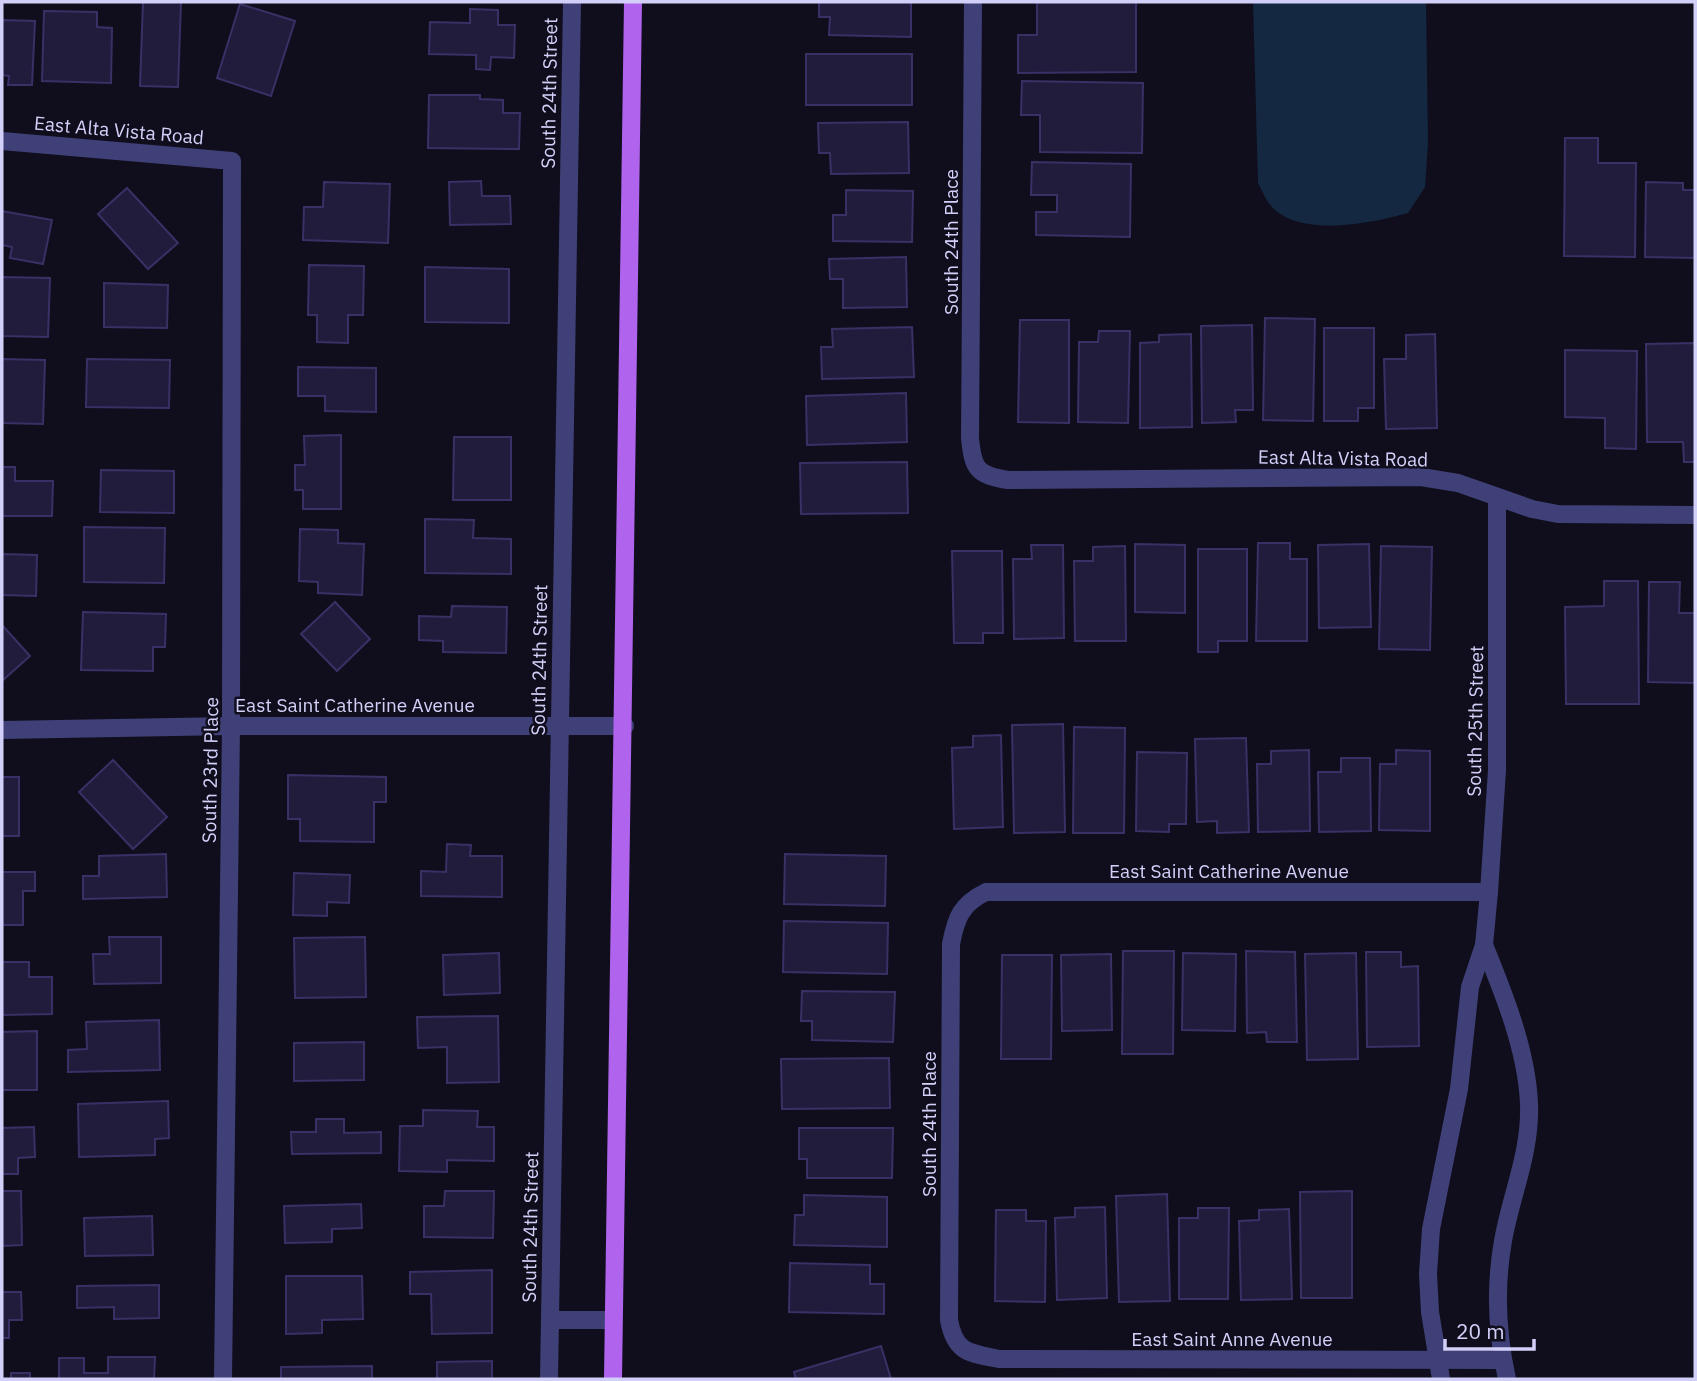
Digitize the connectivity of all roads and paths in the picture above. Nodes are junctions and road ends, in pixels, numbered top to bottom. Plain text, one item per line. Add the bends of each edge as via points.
1 (572, 2) edge
2 (634, 2) edge
3 (974, 2) edge
4 (2, 141) edge
5 (232, 161) joint
6 (986, 477) joint
7 (1497, 497) junction
8 (1695, 515) edge
9 (232, 726) junction
10 (559, 726) junction
11 (625, 726) junction
12 (2, 730) edge
13 (1489, 892) junction
14 (971, 899) joint
15 (1485, 945) junction
16 (550, 1320) junction
17 (613, 1320) junction
18 (963, 1350) joint
19 (1438, 1360) junction
20 (1503, 1360) junction
21 (223, 1379) edge
22 (549, 1379) edge
23 (613, 1379) edge
24 (1441, 1379) edge
25 (1507, 1379) edge

1 - 10 street, South 24th Street
2 - 11 main road
3 - 6 street, South 24th Place via 970,438 972,461
4 - 5 street, East Alta Vista Road
5 - 9 street, South 23rd Place
6 - 7 street, East Alta Vista Road via 1421,477 1458,483
7 - 8 street, East Alta Vista Road via 1558,513
7 - 13 street, South 25th Street via 1497,769
9 - 10 street, East Saint Catherine Avenue
9 - 12 street, East Saint Catherine Avenue
9 - 21 street, South 23rd Place
10 - 11 street, East Saint Catherine Avenue
10 - 16 street, South 24th Street
11 - 17 main road
13 - 14 street, East Saint Catherine Avenue via 986,892
13 - 15 street, South 25th Street
14 - 18 street, South 24th Place via 957,915 951,944 948,1320 952,1337
15 - 19 street, South 25th Street via 1470,988 1457,1101 1431,1229 1430,1312
15 - 20 street, South 25th Street via 1519,1048 1529,1104 1526,1155 1503,1240 1497,1288
16 - 17 street, South 24th Street
16 - 22 street, South 24th Street
17 - 23 main road
18 - 19 street, East Saint Anne Avenue via 999,1359
19 - 20 street, East Saint Anne Avenue
19 - 24 street, South 25th Street
20 - 25 street, South 25th Street

